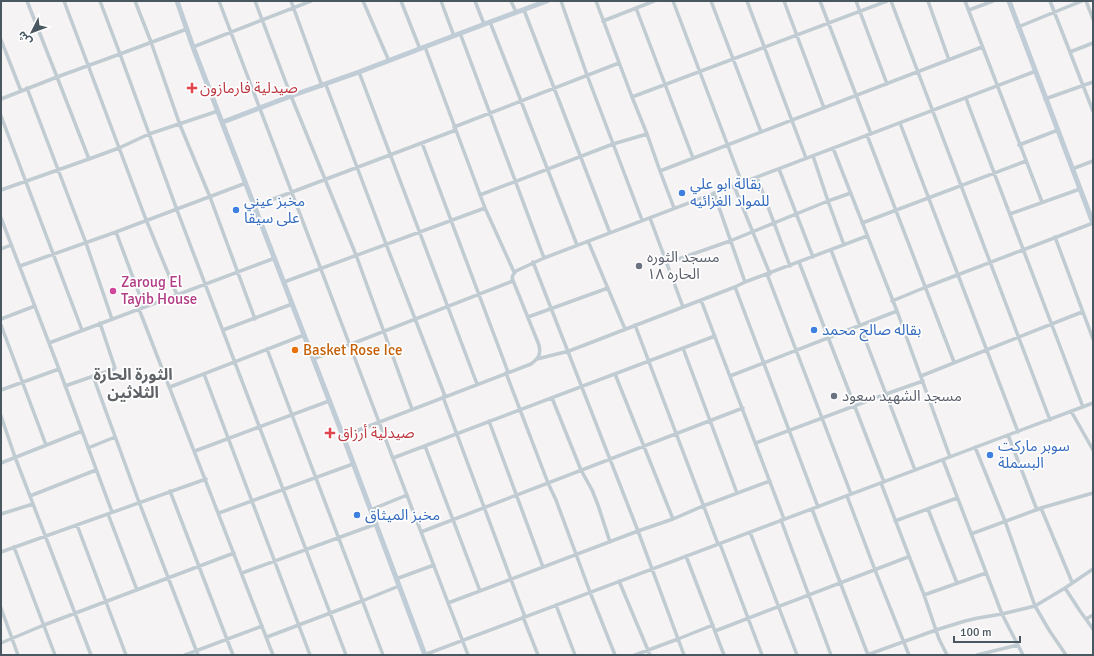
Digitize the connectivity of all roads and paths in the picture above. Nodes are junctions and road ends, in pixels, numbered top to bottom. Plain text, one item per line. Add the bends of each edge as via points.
1 (34, 1) edge
2 (64, 1) edge
3 (100, 1) edge
4 (135, 1) edge
5 (177, 1) edge
6 (220, 1) edge
7 (255, 1) edge
8 (291, 1) edge
9 (311, 1) edge
10 (364, 1) edge
11 (401, 1) edge
12 (441, 1) edge
13 (475, 1) edge
14 (511, 1) edge
15 (547, 1) edge
16 (560, 1) edge
17 (596, 1) edge
18 (654, 1) edge
19 (673, 1) edge
20 (710, 1) edge
21 (747, 1) edge
22 (784, 1) edge
23 (820, 1) edge
24 (856, 1) edge
25 (887, 1) edge
26 (891, 1) edge
27 (928, 1) edge
28 (965, 1) edge
29 (993, 1) edge
30 (1009, 1) edge
31 (1050, 1) edge
32 (1082, 1) edge
33 (1086, 1) edge
34 (27, 2) edge
35 (293, 8) junction
36 (636, 8) junction
37 (524, 10) junction
38 (969, 10) junction
39 (860, 11) junction
40 (516, 12) junction
41 (1055, 12) junction
42 (1093, 19) edge
43 (262, 20) junction
44 (603, 21) junction
45 (487, 23) junction
46 (828, 23) junction
47 (1018, 26) junction
48 (187, 29) junction
49 (231, 32) junction
50 (460, 33) junction
51 (796, 35) junction
52 (454, 36) junction
53 (1, 40) edge
54 (151, 42) junction
55 (1093, 43) edge
56 (193, 46) junction
57 (764, 47) junction
58 (982, 47) junction
59 (422, 48) junction
60 (1070, 52) junction
61 (120, 54) junction
62 (733, 59) junction
63 (949, 60) junction
64 (389, 61) junction
65 (619, 63) junction
66 (88, 65) junction
67 (1036, 71) junction
68 (359, 72) junction
69 (700, 72) junction
70 (918, 72) junction
71 (587, 75) junction
72 (57, 77) junction
73 (1093, 82) edge
74 (666, 84) junction
75 (887, 84) junction
76 (324, 85) junction
77 (997, 86) junction
78 (1083, 86) junction
79 (26, 88) junction
80 (553, 88) junction
81 (21, 91) junction
82 (291, 96) junction
83 (856, 96) junction
84 (632, 97) junction
85 (966, 98) junction
86 (1, 99) edge
87 (1045, 99) junction
88 (521, 101) junction
89 (260, 108) junction
90 (824, 108) junction
91 (218, 110) junction
92 (932, 111) junction
93 (1093, 111) edge
94 (490, 113) junction
95 (1, 116) edge
96 (792, 120) junction
97 (222, 122) junction
98 (900, 123) junction
99 (180, 125) junction
100 (455, 128) junction
101 (1058, 130) junction
102 (762, 132) junction
103 (149, 134) junction
104 (647, 134) junction
105 (869, 135) junction
106 (422, 143) junction
107 (613, 144) junction
108 (727, 145) junction
109 (1019, 145) junction
110 (119, 148) junction
111 (833, 148) junction
112 (390, 155) junction
113 (580, 156) junction
114 (813, 156) junction
115 (693, 158) junction
116 (806, 158) junction
117 (89, 159) junction
118 (1026, 162) junction
119 (1093, 162) edge
120 (356, 168) junction
121 (547, 169) junction
122 (779, 169) junction
123 (1072, 169) junction
124 (58, 171) junction
125 (660, 171) junction
126 (994, 173) junction
127 (757, 177) junction
128 (325, 180) junction
129 (26, 181) junction
130 (515, 181) junction
131 (246, 183) junction
132 (742, 183) junction
133 (734, 186) junction
134 (961, 186) junction
135 (1080, 189) junction
136 (1, 190) edge
137 (292, 192) junction
138 (714, 193) junction
139 (851, 193) junction
140 (480, 195) junction
141 (210, 197) junction
142 (928, 198) junction
143 (828, 201) junction
144 (1042, 202) junction
145 (255, 206) junction
146 (485, 208) junction
147 (674, 208) junction
148 (177, 210) junction
149 (896, 210) junction
150 (796, 214) junction
151 (1010, 214) junction
152 (1, 218) edge
153 (650, 218) junction
154 (451, 220) junction
155 (642, 220) junction
156 (147, 221) junction
157 (774, 222) junction
158 (862, 223) junction
159 (1093, 223) edge
160 (116, 232) junction
161 (419, 232) junction
162 (752, 232) junction
163 (610, 233) junction
164 (867, 236) junction
165 (1055, 237) junction
166 (730, 240) junction
167 (588, 241) junction
168 (86, 243) junction
169 (386, 244) junction
170 (11, 245) junction
171 (577, 245) junction
172 (844, 245) junction
173 (1, 249) edge
174 (831, 250) junction
175 (1023, 250) junction
176 (54, 255) junction
177 (356, 256) junction
178 (813, 257) junction
179 (275, 258) junction
180 (544, 258) junction
181 (534, 262) junction
182 (799, 262) junction
183 (990, 262) junction
184 (667, 263) junction
185 (20, 266) junction
186 (790, 266) junction
187 (320, 269) junction
188 (237, 272) junction
189 (514, 272) junction
190 (768, 274) junction
191 (958, 274) junction
192 (513, 281) junction
193 (284, 282) junction
194 (745, 282) junction
195 (205, 284) junction
196 (735, 287) junction
197 (926, 287) junction
198 (608, 288) junction
199 (176, 295) junction
200 (479, 295) junction
201 (701, 300) junction
202 (892, 301) junction
203 (292, 304) junction
204 (35, 306) junction
205 (144, 307) junction
206 (447, 307) junction
207 (683, 307) junction
208 (551, 308) junction
209 (139, 309) junction
210 (897, 311) junction
211 (1082, 312) junction
212 (528, 317) junction
213 (1, 319) edge
214 (112, 319) junction
215 (254, 319) junction
216 (415, 320) junction
217 (100, 323) junction
218 (1051, 324) junction
219 (1, 325) edge
220 (635, 325) junction
221 (860, 325) junction
222 (625, 329) junction
223 (82, 330) junction
224 (223, 330) junction
225 (384, 332) junction
226 (304, 335) junction
227 (715, 336) junction
228 (1019, 337) junction
229 (828, 338) junction
230 (1093, 339) edge
231 (49, 343) junction
232 (349, 345) junction
233 (682, 348) junction
234 (267, 349) junction
235 (796, 350) junction
236 (986, 350) junction
237 (569, 351) junction
238 (313, 359) junction
239 (537, 359) junction
240 (648, 361) junction
241 (235, 362) junction
242 (954, 362) junction
243 (764, 363) junction
244 (59, 369) junction
245 (507, 373) junction
246 (204, 374) junction
247 (615, 374) junction
248 (93, 376) junction
249 (730, 376) junction
250 (921, 376) junction
251 (923, 381) junction
252 (23, 382) junction
253 (476, 384) junction
254 (65, 386) junction
255 (582, 386) junction
256 (170, 387) junction
257 (1, 390) edge
258 (886, 394) junction
259 (444, 397) junction
260 (552, 398) junction
261 (329, 402) junction
262 (1093, 403) edge
263 (854, 406) junction
264 (1083, 407) junction
265 (743, 408) junction
266 (412, 409) junction
267 (520, 410) junction
268 (1071, 412) junction
269 (1, 416) edge
270 (292, 416) junction
271 (822, 418) junction
272 (1050, 420) junction
273 (490, 421) junction
274 (710, 421) junction
275 (379, 422) junction
276 (260, 427) junction
277 (789, 430) junction
278 (82, 431) junction
279 (1018, 432) junction
280 (457, 434) junction
281 (676, 434) junction
282 (1008, 435) junction
283 (343, 436) junction
284 (115, 437) junction
285 (228, 438) junction
286 (756, 443) junction
287 (46, 445) junction
288 (425, 446) junction
289 (644, 446) junction
290 (88, 448) junction
291 (976, 448) junction
292 (1093, 450) edge
293 (195, 451) junction
294 (950, 457) junction
295 (15, 458) junction
296 (392, 458) junction
297 (610, 459) junction
298 (943, 460) junction
299 (1, 463) edge
300 (353, 464) junction
301 (96, 470) junction
302 (581, 470) junction
303 (915, 470) junction
304 (316, 477) junction
305 (206, 479) junction
306 (770, 481) junction
307 (882, 482) junction
308 (548, 483) junction
309 (283, 489) junction
310 (170, 491) junction
311 (737, 493) junction
312 (1093, 493) edge
313 (851, 494) junction
314 (407, 495) junction
315 (517, 495) junction
316 (30, 496) junction
317 (847, 496) junction
318 (957, 498) junction
319 (252, 501) junction
320 (139, 502) junction
321 (33, 504) junction
322 (703, 506) junction
323 (818, 506) junction
324 (484, 507) junction
325 (812, 509) junction
326 (928, 509) junction
327 (1039, 509) junction
328 (370, 510) junction
329 (1, 513) edge
330 (110, 513) junction
331 (219, 513) junction
332 (673, 519) junction
333 (453, 520) junction
334 (783, 520) junction
335 (895, 521) junction
336 (1005, 521) junction
337 (376, 524) junction
338 (76, 525) junction
339 (638, 531) junction
340 (421, 532) junction
341 (750, 532) junction
342 (971, 534) junction
343 (45, 536) junction
344 (338, 537) junction
345 (610, 542) junction
346 (719, 544) junction
347 (14, 547) junction
348 (306, 550) junction
349 (1, 552) edge
350 (234, 553) junction
351 (576, 555) junction
352 (686, 556) junction
353 (908, 557) junction
354 (275, 561) junction
355 (434, 565) junction
356 (199, 566) junction
357 (543, 567) junction
358 (652, 569) junction
359 (1093, 569) edge
360 (875, 570) junction
361 (242, 574) junction
362 (986, 574) junction
363 (168, 578) junction
364 (396, 579) junction
365 (511, 579) junction
366 (619, 581) junction
367 (1072, 582) junction
368 (841, 583) junction
369 (957, 583) junction
370 (399, 586) junction
371 (1065, 588) junction
372 (137, 590) junction
373 (480, 591) junction
374 (590, 592) junction
375 (809, 595) junction
376 (924, 595) junction
377 (362, 601) junction
378 (106, 602) junction
379 (448, 603) junction
380 (556, 605) junction
381 (779, 606) junction
382 (1035, 606) junction
383 (1, 608) edge
384 (330, 613) junction
385 (75, 614) junction
386 (1002, 614) junction
387 (1093, 614) edge
388 (524, 617) junction
389 (748, 618) junction
390 (1086, 619) junction
391 (44, 625) junction
392 (299, 625) junction
393 (713, 625) junction
394 (262, 626) junction
395 (1093, 629) edge
396 (715, 630) junction
397 (936, 630) junction
398 (267, 637) junction
399 (12, 638) junction
400 (227, 639) junction
401 (678, 639) junction
402 (462, 640) junction
403 (903, 642) junction
404 (1, 643) edge
405 (1018, 645) junction
406 (649, 650) junction
407 (197, 653) edge
408 (986, 654) edge
409 (18, 655) edge
410 (55, 655) edge
411 (91, 655) edge
412 (126, 655) edge
413 (185, 655) edge
414 (233, 655) edge
415 (274, 655) edge
416 (310, 655) edge
417 (346, 655) edge
418 (383, 655) edge
419 (424, 655) edge
420 (468, 655) edge
421 (538, 655) edge
422 (575, 655) edge
423 (615, 655) edge
424 (635, 655) edge
425 (650, 655) edge
426 (684, 655) edge
427 (724, 655) edge
428 (762, 655) edge
429 (797, 655) edge
430 (831, 655) edge
431 (867, 655) edge
432 (909, 655) edge
433 (946, 655) edge
434 (977, 655) edge
435 (1024, 655) edge
436 (1066, 655) edge

1 - 34 street
2 - 66 street
3 - 61 street
4 - 54 street
5 - 48 street
6 - 49 street
7 - 43 street
8 - 35 street
9 - 35 street
10 - 64 street
11 - 59 street
12 - 52 street
13 - 45 street
14 - 40 street
15 - 37 street
16 - 71 street
17 - 44 street
18 - 36 street
19 - 69 street
20 - 62 street
21 - 57 street
22 - 51 street
23 - 46 street
24 - 39 street
25 - 39 street
26 - 70 street
27 - 63 street
28 - 38 street
29 - 38 street
30 - 47 street
31 - 41 street
32 - 41 street
33 - 42 street
34 - 72 street
35 - 43 street
35 - 76 street
36 - 44 street
36 - 74 street
37 - 40 street
37 - 80 street
38 - 58 street
39 - 46 street
39 - 75 street
40 - 45 street
41 - 47 street
41 - 60 street
43 - 49 street
43 - 82 street
44 - 65 street
45 - 50 street
45 - 88 street
46 - 51 street
46 - 83 street
47 - 67 street
48 - 54 street
48 - 56 street
49 - 56 street
49 - 89 street
50 - 52 street
50 - 94 street
51 - 57 street
51 - 90 street
52 - 59 street
53 - 81 street
54 - 61 street
54 - 99 street
55 - 60 street
56 - 91 street
57 - 62 street
57 - 96 street
58 - 63 street
58 - 77 street
59 - 64 street
59 - 100 street
60 - 78 street
61 - 66 street
61 - 103 street
62 - 69 street
62 - 102 street
63 - 70 street
64 - 68 street
65 - 71 street
65 - 84 street
66 - 72 street
66 - 110 street
67 - 77 street
67 - 87 street
68 - 76 street
68 - 112 street
69 - 74 street
69 - 108 street
70 - 75 street
70 - 92 street
71 - 80 street
71 - 107 street
72 - 79 street
72 - 117 street
73 - 78 street
74 - 84 street
74 - 115 street
75 - 83 street
76 - 82 street
76 - 120 street
77 - 85 street
77 - 109 street
78 - 87 street
78 - 93 street
79 - 81 street
79 - 124 street
80 - 88 street
80 - 113 street
81 - 86 street
82 - 89 street
82 - 128 street
83 - 90 street
83 - 105 street
84 - 104 street
85 - 92 street
85 - 126 street
87 - 101 street
88 - 94 street
88 - 121 street
89 - 97 street
89 - 137 street
90 - 96 street
91 - 97 street
91 - 99 street
92 - 98 street
92 - 134 street
94 - 100 street
94 - 130 street
95 - 129 street
96 - 102 street
96 - 116 street
97 - 131 street
98 - 105 street
98 - 142 street
99 - 103 street
99 - 141 street
100 - 106 street
100 - 140 street
101 - 109 street
101 - 123 street
102 - 108 street
103 - 110 street
103 - 148 street
104 - 107 street
104 - 125 street
105 - 111 street
105 - 149 street
106 - 112 street
106 - 154 street
107 - 113 street
107 - 155 street
108 - 115 street
108 - 132 street
109 - 118 street
110 - 117 street
110 - 156 street
111 - 114 street
111 - 139 street
112 - 120 street
112 - 161 street
113 - 121 street
113 - 163 street
114 - 116 street
114 - 143 street
115 - 125 street
116 - 122 street
117 - 124 street
118 - 126 street
118 - 144 street
119 - 123 street
120 - 128 street
120 - 169 street
121 - 130 street
121 - 171 street
122 - 127 street
122 - 150 street
123 - 135 street
124 - 129 street
124 - 168 street
125 - 147 street
126 - 134 street
126 - 151 street
127 - 132 street
127 - 157 street
128 - 137 street
128 - 177 street
129 - 136 street
129 - 176 street
130 - 140 street
130 - 180 street
131 - 141 street
131 - 145 street
132 - 133 street
133 - 138 street
133 - 162 street
134 - 142 street
134 - 183 street
135 - 144 street
135 - 159 street
137 - 145 street
137 - 187 street
138 - 147 street
138 - 166 street
139 - 143 street
139 - 158 street
140 - 146 street
141 - 148 street
141 - 188 street
142 - 149 street
142 - 191 street
143 - 150 street
143 - 172 street
144 - 151 street
145 - 179 street
146 - 154 street
146 - 189 street
147 - 153 street
148 - 156 street
148 - 195 street
149 - 158 street
149 - 197 street
150 - 157 street
150 - 178 street
151 - 175 street
152 - 170 street
153 - 155 street
153 - 184 street
154 - 161 street
154 - 200 street
155 - 163 street
156 - 160 street
156 - 199 street
157 - 162 street
157 - 186 street
158 - 164 street
159 - 165 street
160 - 168 street
160 - 205 street
161 - 169 street
161 - 206 street
162 - 166 street
162 - 190 street
163 - 167 street
164 - 172 street
164 - 202 street
165 - 175 street
165 - 211 street
166 - 184 street
166 - 194 street
167 - 171 street
167 - 198 street
168 - 176 street
168 - 214 street
169 - 177 street
169 - 216 street
170 - 173 street
170 - 185 street
171 - 180 street
172 - 174 street
174 - 178 street
174 - 221 street
175 - 183 street
175 - 218 street
176 - 185 street
176 - 223 street
177 - 187 street
177 - 225 street
178 - 182 street
179 - 188 street
179 - 193 street
180 - 181 street
181 - 189 street
181 - 208 street
182 - 186 street
182 - 229 street
183 - 191 street
183 - 228 street
184 - 207 street
185 - 204 street
186 - 190 street
187 - 193 street
187 - 232 street
188 - 195 street
188 - 215 street
189 - 192 street
190 - 194 street
190 - 235 street
191 - 197 street
191 - 236 street
192 - 200 street
192 - 212 street
193 - 203 street
194 - 196 street
195 - 199 street
195 - 224 street
196 - 201 street
196 - 243 street
197 - 202 street
197 - 242 street
198 - 208 street
198 - 222 street
199 - 205 street
200 - 206 street
200 - 245 street
201 - 207 street
201 - 227 street
202 - 210 street
203 - 215 street
203 - 226 street
204 - 213 street
204 - 231 street
205 - 209 street
206 - 216 street
206 - 253 street
207 - 220 street
208 - 212 street
208 - 237 street
209 - 214 street
209 - 256 street
210 - 221 street
210 - 250 street
211 - 218 street
211 - 230 street
212 - 239 street via 539,345 540,356
214 - 217 street
215 - 224 street
216 - 225 street
216 - 259 street
217 - 223 street
217 - 248 street via 115,368
218 - 228 street
218 - 264 street
219 - 252 street
220 - 222 street
220 - 240 street
221 - 229 street
221 - 258 street
222 - 237 street
223 - 231 street
224 - 241 street
225 - 232 street
225 - 266 street
226 - 234 street
226 - 238 street
227 - 233 street
227 - 249 street
228 - 236 street
228 - 272 street
229 - 235 street
229 - 263 street
231 - 244 street
232 - 238 street
232 - 275 street
233 - 240 street
233 - 274 street
234 - 241 street
234 - 270 street
235 - 243 street
235 - 271 street
236 - 242 street
236 - 279 street
237 - 239 street
237 - 255 street
238 - 261 street
239 - 245 street
240 - 247 street
240 - 281 street
241 - 246 street
241 - 276 street
242 - 250 street
243 - 249 street
243 - 277 street
244 - 252 street
244 - 254 street
245 - 253 street
245 - 267 street
246 - 256 street
246 - 285 street
247 - 255 street
247 - 289 street
248 - 254 street
248 - 284 street
249 - 265 street
250 - 251 street
251 - 258 street
251 - 294 street
252 - 257 street
252 - 287 street
253 - 259 street
254 - 278 street
255 - 260 street
255 - 297 street
256 - 293 street
258 - 263 street
258 - 303 street
259 - 266 street
259 - 280 street
260 - 267 street
260 - 302 street
261 - 270 street
261 - 283 street
262 - 264 street
263 - 271 street
263 - 307 street
264 - 268 street
265 - 274 street
265 - 286 street
266 - 275 street
267 - 273 street
267 - 308 street
268 - 272 street
268 - 292 street
269 - 295 street
270 - 276 street
270 - 304 street
271 - 277 street
271 - 313 street
272 - 279 street
273 - 280 street
273 - 315 street
274 - 281 street
274 - 311 street
275 - 283 street
275 - 296 street
276 - 285 street
276 - 309 street
277 - 286 street
277 - 323 street
278 - 287 street
278 - 290 street
279 - 282 street
280 - 288 street
280 - 324 street
281 - 289 street
281 - 322 street
282 - 291 street
282 - 327 street
283 - 300 street
284 - 290 street
284 - 320 street
285 - 293 street
285 - 319 street
286 - 306 street
287 - 295 street
288 - 296 street
288 - 333 street
289 - 297 street
289 - 332 street
290 - 301 street
291 - 294 street
291 - 336 street
293 - 305 street
294 - 298 street
295 - 299 street
295 - 316 street
296 - 314 street
297 - 302 street
297 - 339 street
298 - 303 street
298 - 318 street
300 - 304 street
300 - 328 street
301 - 316 street
301 - 330 street
302 - 308 street
302 - 345 street via 592,490
303 - 307 street
304 - 309 street
304 - 344 street
305 - 310 street
305 - 331 street
306 - 311 street
306 - 334 street
307 - 313 street
307 - 335 street
308 - 315 street
308 - 351 street
309 - 319 street
309 - 348 street
310 - 320 street
310 - 356 street
311 - 322 street
312 - 327 street
313 - 317 street
314 - 328 street
314 - 340 street
315 - 324 street
315 - 357 street
316 - 321 street
317 - 323 street
317 - 360 street
318 - 326 street
318 - 342 street
319 - 331 street
319 - 354 street
320 - 330 street
320 - 363 street
321 - 329 street
321 - 343 street
322 - 332 street
322 - 346 street
323 - 325 street
324 - 333 street
324 - 365 street
325 - 334 street
325 - 368 street
326 - 335 street
326 - 369 street
327 - 336 street
327 - 367 street
328 - 337 street
330 - 338 street
330 - 372 street
331 - 350 street
332 - 339 street
333 - 340 street
333 - 373 street
334 - 341 street
334 - 375 street
335 - 353 street
336 - 342 street
336 - 382 street
337 - 344 street
337 - 364 street
338 - 343 street
338 - 378 street
339 - 345 street
339 - 358 street
340 - 355 street
341 - 346 street
341 - 381 street
342 - 362 street
343 - 347 street
343 - 385 street
344 - 348 street
344 - 377 street
345 - 351 street
346 - 352 street
346 - 389 street
347 - 349 street
347 - 391 street
348 - 354 street
348 - 384 street
350 - 356 street
350 - 361 street
351 - 357 street
351 - 374 street
352 - 358 street
352 - 393 street
353 - 360 street
353 - 376 street
354 - 361 street
354 - 392 street
355 - 364 street
355 - 379 street
356 - 363 street
356 - 400 street
357 - 365 street
358 - 366 street
358 - 401 street
359 - 367 street
360 - 368 street
360 - 403 street
361 - 394 street
362 - 369 street
362 - 386 street
363 - 372 street
363 - 407 street
364 - 370 street
365 - 373 street
365 - 388 street
366 - 374 street
366 - 406 street
367 - 371 street
368 - 375 street
368 - 431 street
369 - 376 street
370 - 377 street
370 - 419 street
371 - 382 street
371 - 390 street
372 - 378 street
373 - 379 street
374 - 380 street
374 - 423 street
375 - 381 street
375 - 430 street
376 - 397 street
377 - 384 street
377 - 418 street
378 - 385 street
378 - 412 street
379 - 402 street
380 - 388 street
380 - 422 street
381 - 389 street
381 - 429 street
382 - 386 street
382 - 436 street
383 - 399 street
384 - 392 street
384 - 417 street
385 - 391 street
385 - 411 street
386 - 397 street
386 - 405 street
387 - 390 street
388 - 402 street
388 - 421 street
389 - 396 street
389 - 428 street
390 - 395 street
391 - 399 street
391 - 410 street
392 - 398 street
392 - 416 street
393 - 396 street
393 - 401 street
394 - 398 street
394 - 400 street
396 - 427 street
397 - 403 street
397 - 433 street
398 - 415 street
399 - 404 street
399 - 409 street
400 - 407 street
400 - 414 street
401 - 406 street
401 - 426 street
402 - 419 street
402 - 420 street
403 - 431 street
403 - 432 street
405 - 408 street
405 - 435 street
406 - 424 street
406 - 425 street
407 - 413 street
408 - 434 street

